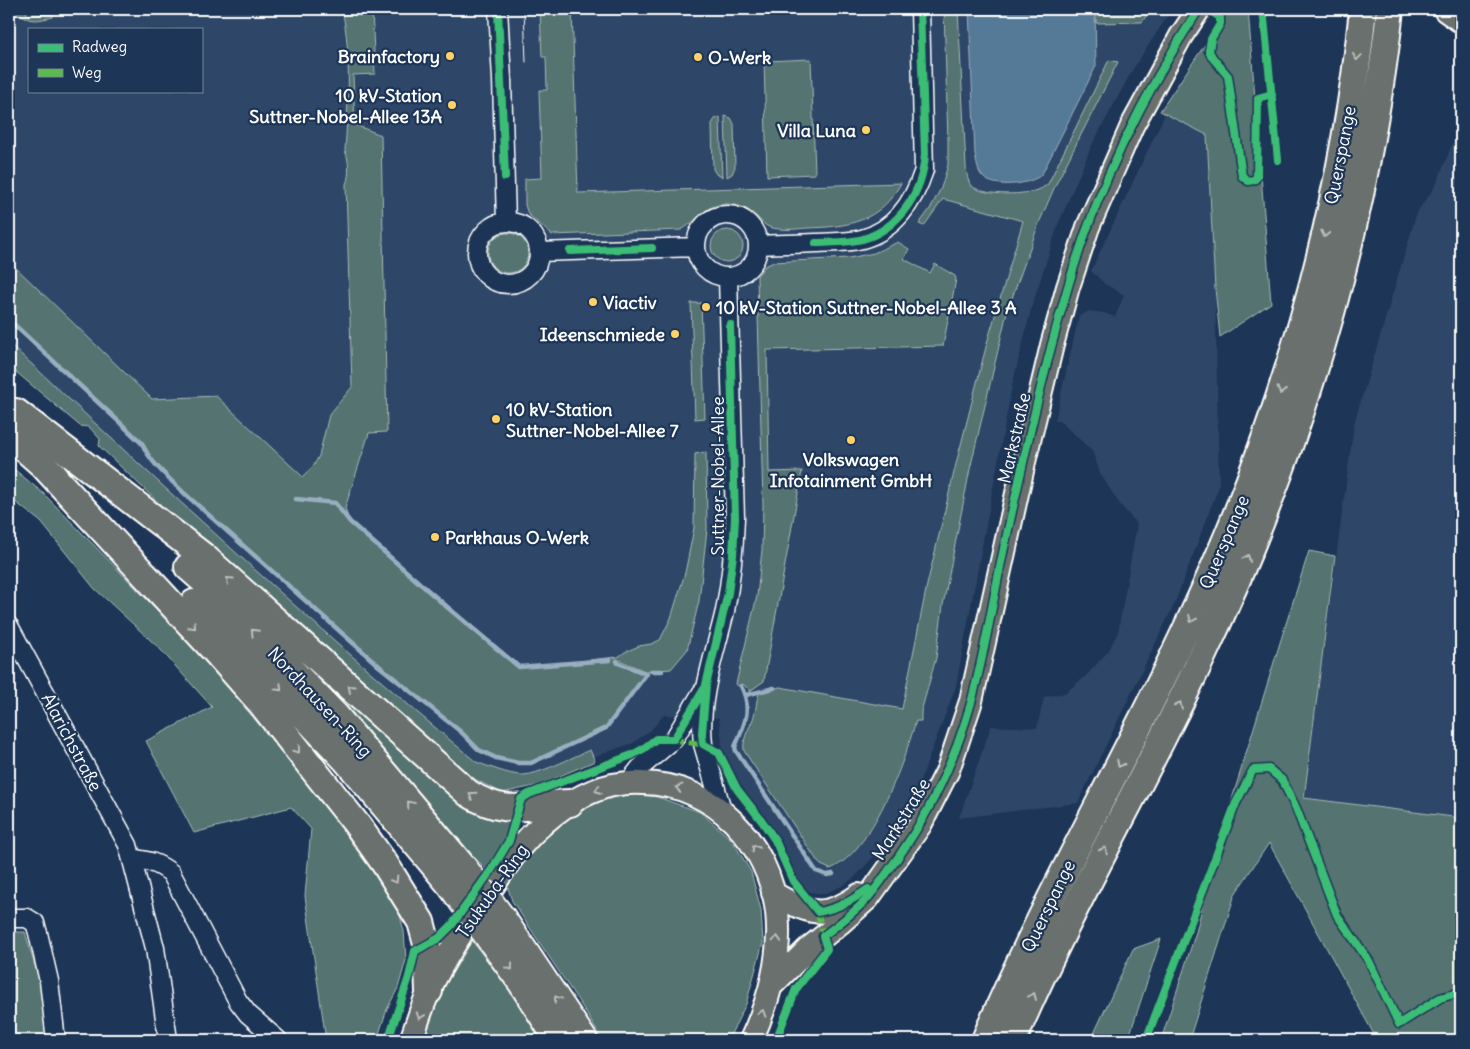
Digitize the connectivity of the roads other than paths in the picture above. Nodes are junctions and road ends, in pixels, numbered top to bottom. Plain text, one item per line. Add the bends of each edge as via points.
1 (498, 9) edge
2 (920, 9) edge
3 (1199, 9) edge
4 (1363, 9) edge
5 (1390, 9) edge
6 (1447, 9) edge
7 (1461, 19) edge
8 (506, 222) junction
9 (758, 245) junction
10 (696, 247) junction
11 (539, 252) junction
12 (728, 277) junction
13 (11, 417) edge
14 (40, 462) junction
15 (9, 626) edge
16 (706, 684) junction
17 (629, 782) junction
18 (570, 803) junction
19 (722, 810) junction
20 (132, 859) junction
21 (458, 878) junction
22 (880, 880) junction
23 (773, 893) junction
24 (9, 918) edge
25 (496, 929) junction
26 (771, 986) junction
27 (429, 991) junction
28 (56, 1040) edge
29 (168, 1040) edge
30 (278, 1040) edge
31 (411, 1040) edge
32 (558, 1040) edge
33 (584, 1040) edge
34 (751, 1040) edge
35 (985, 1040) edge
36 (1013, 1040) edge

1 - 8 street
2 - 9 street via 924,170 909,205 894,222 863,239
3 - 22 main road, Markstraße via 1132,126 1088,227 1052,345 1006,540 988,633 960,737 935,798
4 -> 35 highway, Querspange via 1346,130 1320,254 1262,449 1229,535 1191,620 1034,932
36 -> 5 highway, Querspange via 1056,947 1202,658 1279,476 1315,369 1344,263 1373,125
6 - 7 highway
8 - 11 street via 516,223 530,231
8 - 11 street via 486,232 478,246 478,262 487,275 501,283 524,280 535,268
9 - 10 street via 752,227 744,220 725,215 708,222 698,236
9 - 12 street via 750,268
10 - 11 street
10 - 12 street via 702,265 718,276
12 - 16 street, Suttner-Nobel-Allee via 735,518 728,592
13 - 14 highway, Nordhausen-Ring
18 -> 13 highway via 509,808 484,802 468,793 203,556
21 -> 13 highway, Nordhausen-Ring via 336,716 220,596
14 -> 21 highway, Nordhausen-Ring via 182,591
14 -> 27 highway via 214,650 358,826 421,922 427,944
15 - 20 street, Alarichstraße via 128,846
16 - 17 street, Suttner-Nobel-Allee via 674,739 640,768
16 - 19 street, Suttner-Nobel-Allee via 703,744
17 -> 18 main road, Tsukuba-Ring via 593,791
19 -> 17 main road, Tsukuba-Ring via 682,788
18 - 27 main road, Tsukuba-Ring via 523,844 462,932
23 -> 19 main road, Tsukuba-Ring via 757,851
20 - 29 street, Alarichstraße via 155,948
20 - 30 street via 147,860 171,873 238,1001
21 - 25 highway, Nordhausen-Ring, bridge
22 - 23 main road, Markstraße via 848,903 818,912 795,906
22 - 26 main road, Markstraße via 868,898 808,949
26 -> 23 main road, Tsukuba-Ring via 778,935
24 - 28 street via 27,918 35,923 49,981
25 -> 32 highway, Nordhausen-Ring via 521,982
33 -> 25 highway, Nordhausen-Ring
34 -> 26 main road, Tsukuba-Ring
27 -> 31 main road, Tsukuba-Ring

